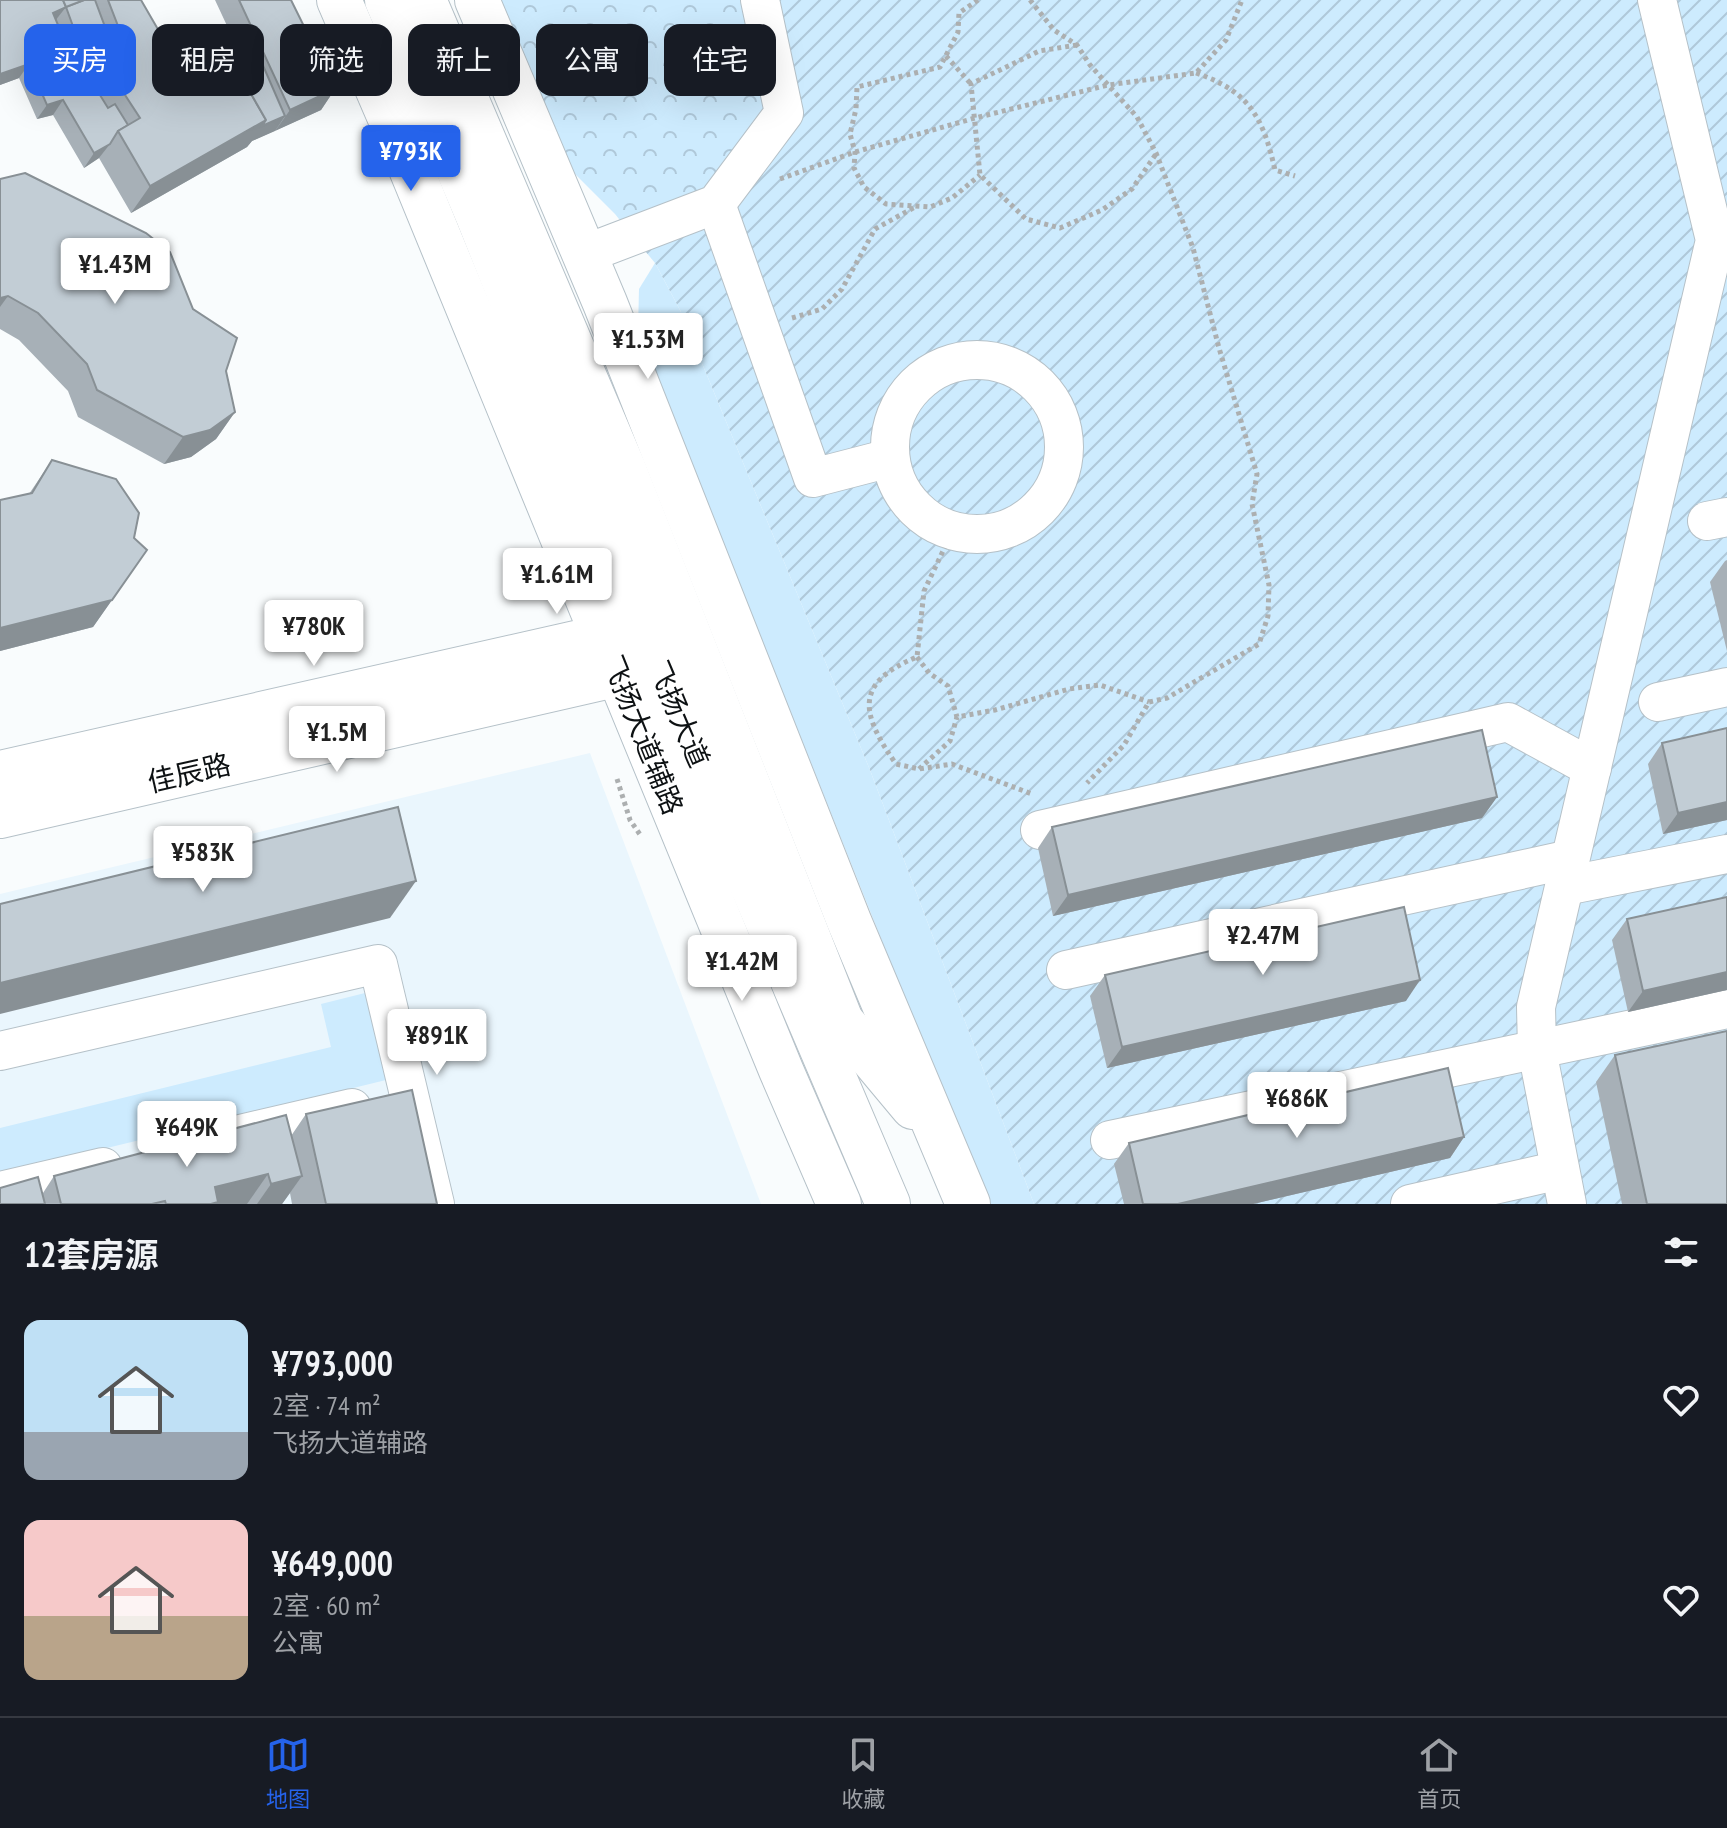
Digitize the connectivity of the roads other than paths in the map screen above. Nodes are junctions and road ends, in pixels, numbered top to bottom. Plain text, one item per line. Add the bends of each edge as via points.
1 (339, 0) edge
2 (387, 0) edge
3 (424, 0) edge
4 (477, 0) edge
5 (1657, 0) edge
6 (769, 3) edge
7 (393, 125) junction
8 (716, 204) junction
9 (478, 216) junction
10 (1721, 239) edge
11 (585, 254) junction
12 (605, 303) junction
13 (890, 458) junction
14 (623, 467) junction
15 (631, 651) junction
16 (1727, 687) edge
17 (1658, 702) dead end
18 (1592, 768) junction
19 (0, 773) edge
20 (1039, 812) road end
21 (0, 816) edge
22 (1727, 854) edge
23 (1568, 872) junction
24 (771, 931) junction
25 (1066, 970) dead end
26 (1727, 1009) edge
27 (842, 1022) junction
28 (1537, 1050) junction
29 (0, 1051) edge
30 (781, 1070) junction
31 (409, 1094) junction
32 (1110, 1140) dead end
33 (943, 1142) junction
34 (197, 1144) edge
35 (136, 1159) edge
36 (1563, 1187) edge
37 (0, 1191) edge
38 (435, 1204) edge
39 (839, 1204) edge
40 (888, 1204) edge
41 (920, 1204) edge
42 (968, 1204) edge
43 (1410, 1204) edge

1 - 7 main road, 飞扬大道辅路
2 - 9 main road, 飞扬大道
3 - 14 main road, 飞扬大道
4 - 11 main road
5 - 10 street
6 - 8 street via 784,113
7 - 9 main road
7 - 15 main road, 飞扬大道辅路
8 - 11 street
8 - 13 street via 813,478
9 - 15 main road, 飞扬大道
10 - 18 street
11 - 12 main road
12 - 14 main road
12 - 33 main road via 849,921
13 - 13 street via 891,431 900,405 940,368 966,361 994,361 1020,371 1056,410 1064,436 1062,467 1051,495 1030,517 1003,531 973,534 943,528 918,511 899,487
14 - 27 main road, 飞扬大道
15 - 19 main road, 佳辰路
15 - 21 main road, 佳辰路
15 - 24 main road, 飞扬大道
15 - 30 main road, 飞扬大道辅路
16 - 17 street
18 - 20 street via 1508,722
18 - 23 street
22 - 23 street
23 - 25 street
23 - 28 street via 1536,1007
24 - 30 main road
24 - 40 main road, 飞扬大道
26 - 28 street
27 - 33 main road
27 - 41 main road, 飞扬大道
28 - 32 street
28 - 36 street
29 - 31 street via 378,964
30 - 39 main road, 飞扬大道辅路
31 - 34 street
31 - 38 street
33 - 42 main road
35 - 37 street
36 - 43 street

